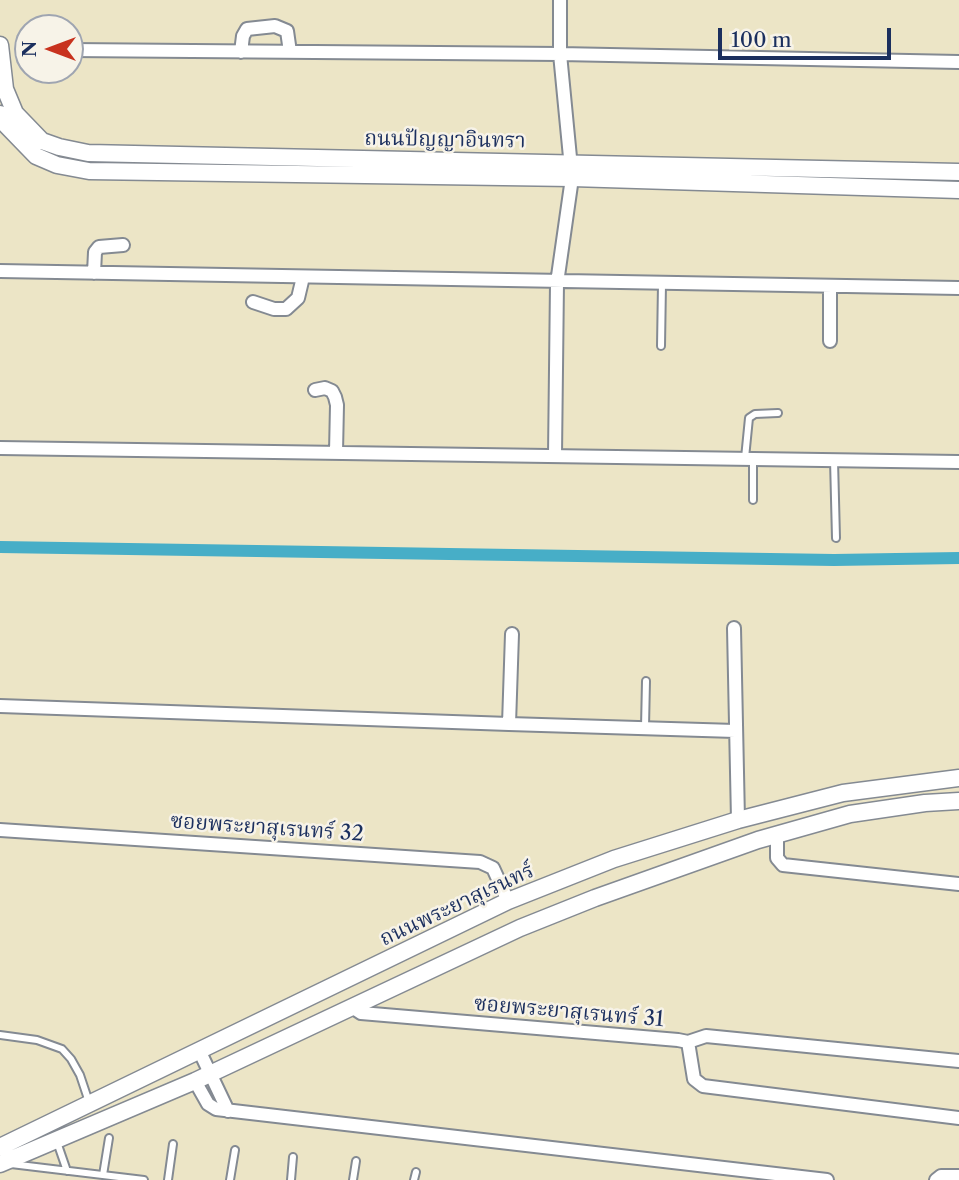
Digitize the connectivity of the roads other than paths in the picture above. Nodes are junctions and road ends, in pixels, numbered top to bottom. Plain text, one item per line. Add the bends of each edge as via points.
1 (560, 0) edge
2 (0, 45) edge
3 (84, 50) edge
4 (242, 51) junction
5 (290, 52) junction
6 (559, 54) junction
7 (959, 62) edge
8 (0, 114) edge
9 (570, 171) junction
10 (959, 172) edge
11 (959, 190) edge
12 (123, 245) dead end
13 (0, 271) edge
14 (94, 273) junction
15 (303, 277) junction
16 (557, 283) junction
17 (662, 284) junction
18 (830, 287) junction
19 (959, 288) edge
20 (253, 302) dead end
21 (830, 341) dead end
22 (661, 346) dead end
23 (315, 390) dead end
24 (778, 413) dead end
25 (0, 448) edge
26 (336, 452) junction
27 (555, 455) junction
28 (749, 458) junction
29 (834, 460) junction
30 (959, 462) edge
31 (753, 500) dead end
32 (836, 538) dead end
33 (734, 628) dead end
34 (512, 634) dead end
35 (646, 681) dead end
36 (0, 706) edge
37 (509, 724) junction
38 (645, 727) junction
39 (735, 731) junction
40 (959, 778) edge
41 (959, 802) edge
42 (738, 820) junction
43 (0, 830) edge
44 (777, 834) junction
45 (959, 884) edge
46 (508, 901) junction
47 (352, 1007) junction
48 (0, 1034) edge
49 (688, 1042) junction
50 (200, 1050) junction
51 (959, 1061) edge
52 (202, 1077) junction
53 (90, 1104) junction
54 (959, 1118) edge
55 (108, 1138) dead end
56 (56, 1140) junction
57 (173, 1144) dead end
58 (235, 1150) dead end
59 (293, 1157) dead end
60 (1, 1158) edge
61 (356, 1161) dead end
62 (67, 1171) junction
63 (415, 1172) dead end
64 (103, 1175) junction
65 (959, 1176) edge
66 (144, 1180) edge
67 (168, 1180) edge
68 (230, 1180) edge
69 (291, 1180) edge
70 (353, 1180) edge
71 (414, 1180) edge
72 (827, 1180) edge
73 (936, 1180) edge

1 - 6 street
2 - 9 street, ถนนปัญญาอินทรา via 5,89 15,113 42,141 74,151
3 - 4 street
4 - 5 street
4 - 5 street via 247,29 275,26 287,31
5 - 6 street
6 - 7 street
6 - 9 street
8 - 9 street, ถนนปัญญาอินทรา via 36,156 89,171
9 - 10 street, ถนนปัญญาอินทรา
9 - 11 street, ถนนปัญญาอินทรา
9 - 16 street
12 - 14 street via 99,247
13 - 14 street
14 - 15 street
15 - 16 street
15 - 20 street via 298,298 286,309
16 - 17 street
16 - 27 street
17 - 18 street
17 - 22 lane
18 - 19 street
18 - 21 street
23 - 26 street via 325,388 335,397
24 - 28 lane via 750,418
25 - 26 street
26 - 27 street
27 - 28 street
28 - 29 street
28 - 31 lane
29 - 30 street
29 - 32 lane
33 - 39 street
34 - 37 street
35 - 38 lane
36 - 37 street
37 - 38 street
38 - 39 street
39 - 42 street
40 - 42 street, ถนนพระยาสุเรนทร์ via 843,793
41 - 44 street via 850,814
42 - 46 street, ถนนพระยาสุเรนทร์ via 614,859
43 - 46 street, ซอยพระยาสุเรนทร์ 32 via 480,862 494,868
44 - 45 street via 777,858 782,865
44 - 47 street via 520,928
46 - 50 street, ถนนพระยาสุเรนทร์
47 - 49 street, ซอยพระยาสุเรนทร์ 31 via 361,1013
47 - 52 street
48 - 53 lane via 62,1049 80,1075
49 - 51 street via 706,1036
49 - 54 street, ซอยพระยาสุเรนทร์ 31 via 694,1079 704,1086
50 - 52 street
50 - 53 street, ถนนพระยาสุเรนทร์
52 - 56 street
52 - 72 street via 228,1111
53 - 60 street, ถนนพระยาสุเรนทร์
55 - 64 lane
56 - 60 street
56 - 62 lane
57 - 67 lane
58 - 68 lane
59 - 69 lane
60 - 62 lane
61 - 70 lane
62 - 64 lane
63 - 71 lane
64 - 66 lane
65 - 73 street

